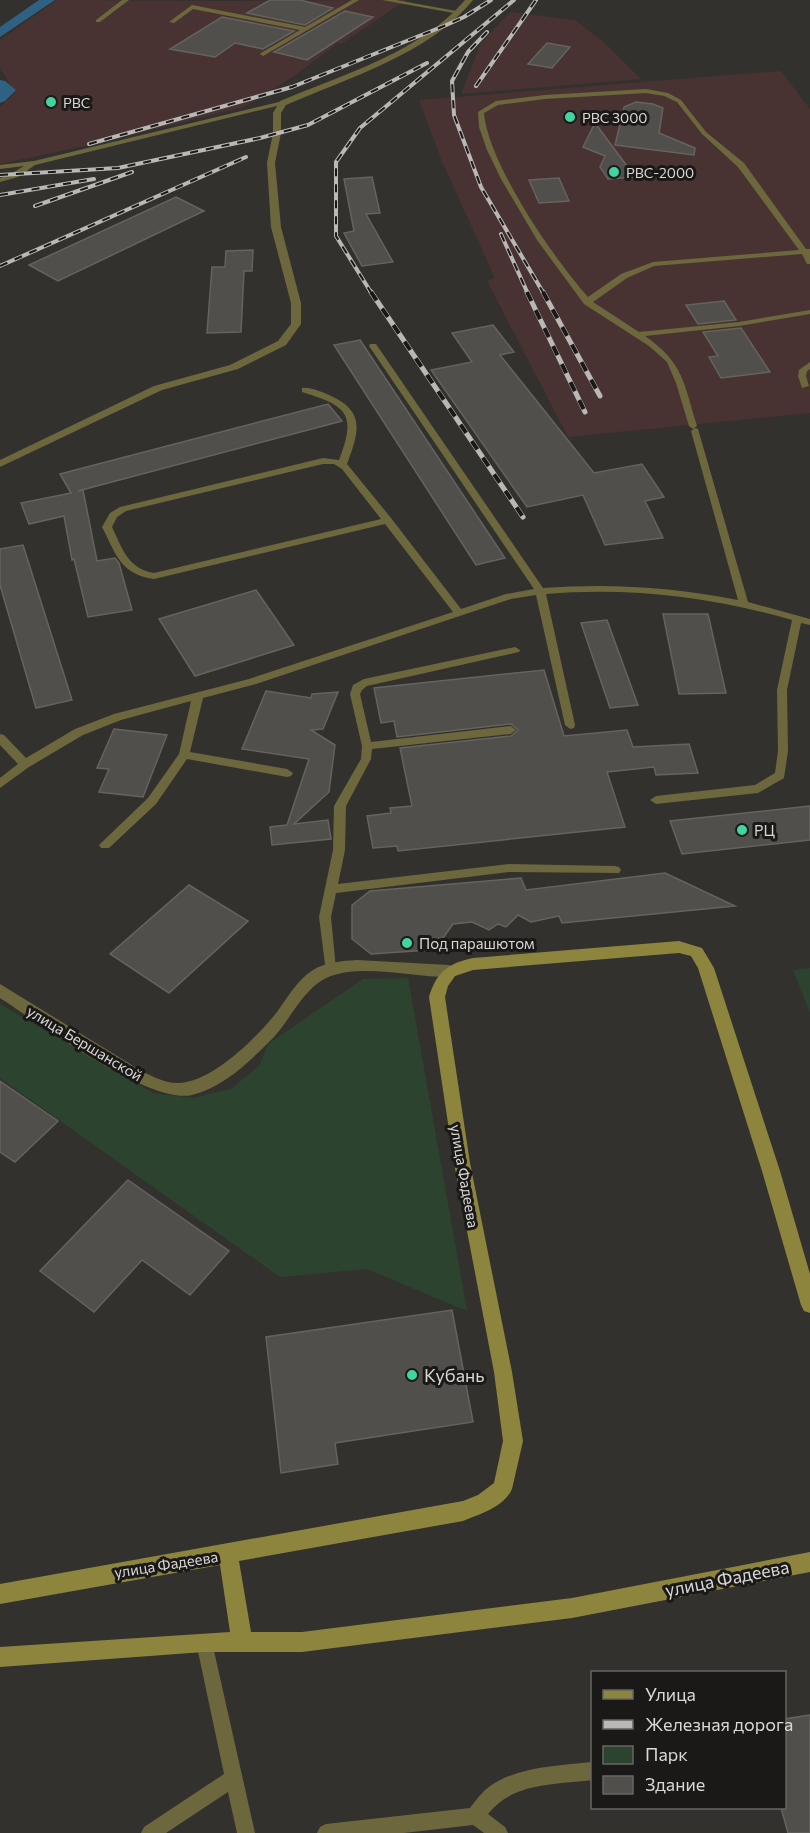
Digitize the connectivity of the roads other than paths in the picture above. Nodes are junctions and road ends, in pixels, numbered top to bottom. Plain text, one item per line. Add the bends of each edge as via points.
1 (126, 0) edge
2 (200, 0) edge
3 (356, 0) edge
4 (385, 0) edge
5 (469, 0) edge
6 (192, 7) junction
7 (459, 12) junction
8 (98, 21) dead end
9 (172, 22) dead end
10 (306, 29) junction
11 (263, 54) dead end
12 (283, 103) junction
13 (33, 163) junction
14 (0, 167) edge
15 (0, 180) edge
16 (807, 250) edge
17 (810, 262) edge
18 (587, 302) junction
19 (810, 312) edge
20 (635, 335) junction
21 (373, 346) dead end
22 (810, 364) edge
23 (805, 386) dead end
24 (304, 390) dead end
25 (0, 464) edge
26 (342, 464) junction
27 (388, 520) junction
28 (540, 591) junction
29 (744, 604) junction
30 (459, 613) junction
31 (796, 619) junction
32 (810, 622) edge
33 (515, 650) dead end
34 (198, 696) junction
35 (570, 725) dead end
36 (511, 730) dead end
37 (0, 738) edge
38 (367, 746) junction
39 (184, 755) junction
40 (25, 764) junction
41 (287, 773) dead end
42 (0, 784) edge
43 (656, 800) dead end
44 (105, 845) dead end
45 (615, 870) dead end
46 (332, 889) junction
47 (330, 969) junction
48 (449, 971) junction
49 (0, 990) edge
50 (810, 1305) edge
51 (228, 1554) junction
52 (810, 1562) edge
53 (0, 1594) edge
54 (242, 1641) junction
55 (204, 1642) junction
56 (0, 1657) edge
57 (591, 1771) edge
58 (234, 1778) junction
59 (475, 1816) junction
60 (150, 1833) edge
61 (246, 1833) edge
62 (326, 1833) edge
63 (499, 1833) edge

1 - 8 lane
2 - 6 lane
3 - 10 lane
4 - 7 lane
5 - 7 street
6 - 9 lane
6 - 10 lane
7 - 12 street via 417,45
10 - 11 lane
12 - 13 lane
12 - 25 street via 277,113 271,164 276,227 296,303 296,324 282,343 234,367 158,388
13 - 14 lane
13 - 15 lane
16 - 17 lane
16 - 18 lane via 653,264 624,276
16 - 18 lane via 741,165 704,133 679,100 666,94 646,91 545,97 488,107 481,112 481,124 509,190 547,251
18 - 20 lane
19 - 20 lane
20 - 29 lane via 670,362 682,389
21 - 28 lane
22 - 23 lane via 803,370
24 - 26 lane via 330,398 352,416 354,428
26 - 27 lane
26 - 27 lane via 323,461 123,509 113,515 107,527 128,567 136,573 154,576
27 - 30 lane
28 - 29 lane via 656,591
28 - 30 lane via 510,596
28 - 35 lane
29 - 31 lane
30 - 34 lane
31 - 32 lane
31 - 43 lane via 782,690 780,775 758,789
33 - 38 lane via 364,683 355,694
34 - 39 lane
34 - 40 lane via 118,717 79,732
36 - 38 lane
37 - 40 lane
38 - 46 lane via 366,759 340,806 339,850
39 - 41 lane
39 - 44 lane via 152,801
40 - 42 lane
45 - 46 lane via 509,868
46 - 47 lane via 325,917
47 - 48 street, улица Бершанской via 356,966
47 - 49 street, улица Бершанской via 306,984 275,1025 225,1072 202,1085 178,1090 127,1070
48 - 50 main road via 493,961 679,947 697,951 755,1118
48 - 51 main road, улица Фадеева via 440,980 437,997 462,1163 513,1441 502,1489 463,1511
51 - 53 main road, улица Фадеева
51 - 54 main road
52 - 54 main road, улица Фадеева via 572,1608 302,1642
54 - 55 main road, улица Фадеева
55 - 56 main road, улица Фадеева
55 - 58 lane
57 - 59 lane via 511,1784 495,1793
58 - 60 lane
58 - 61 lane
59 - 62 lane
59 - 63 lane

